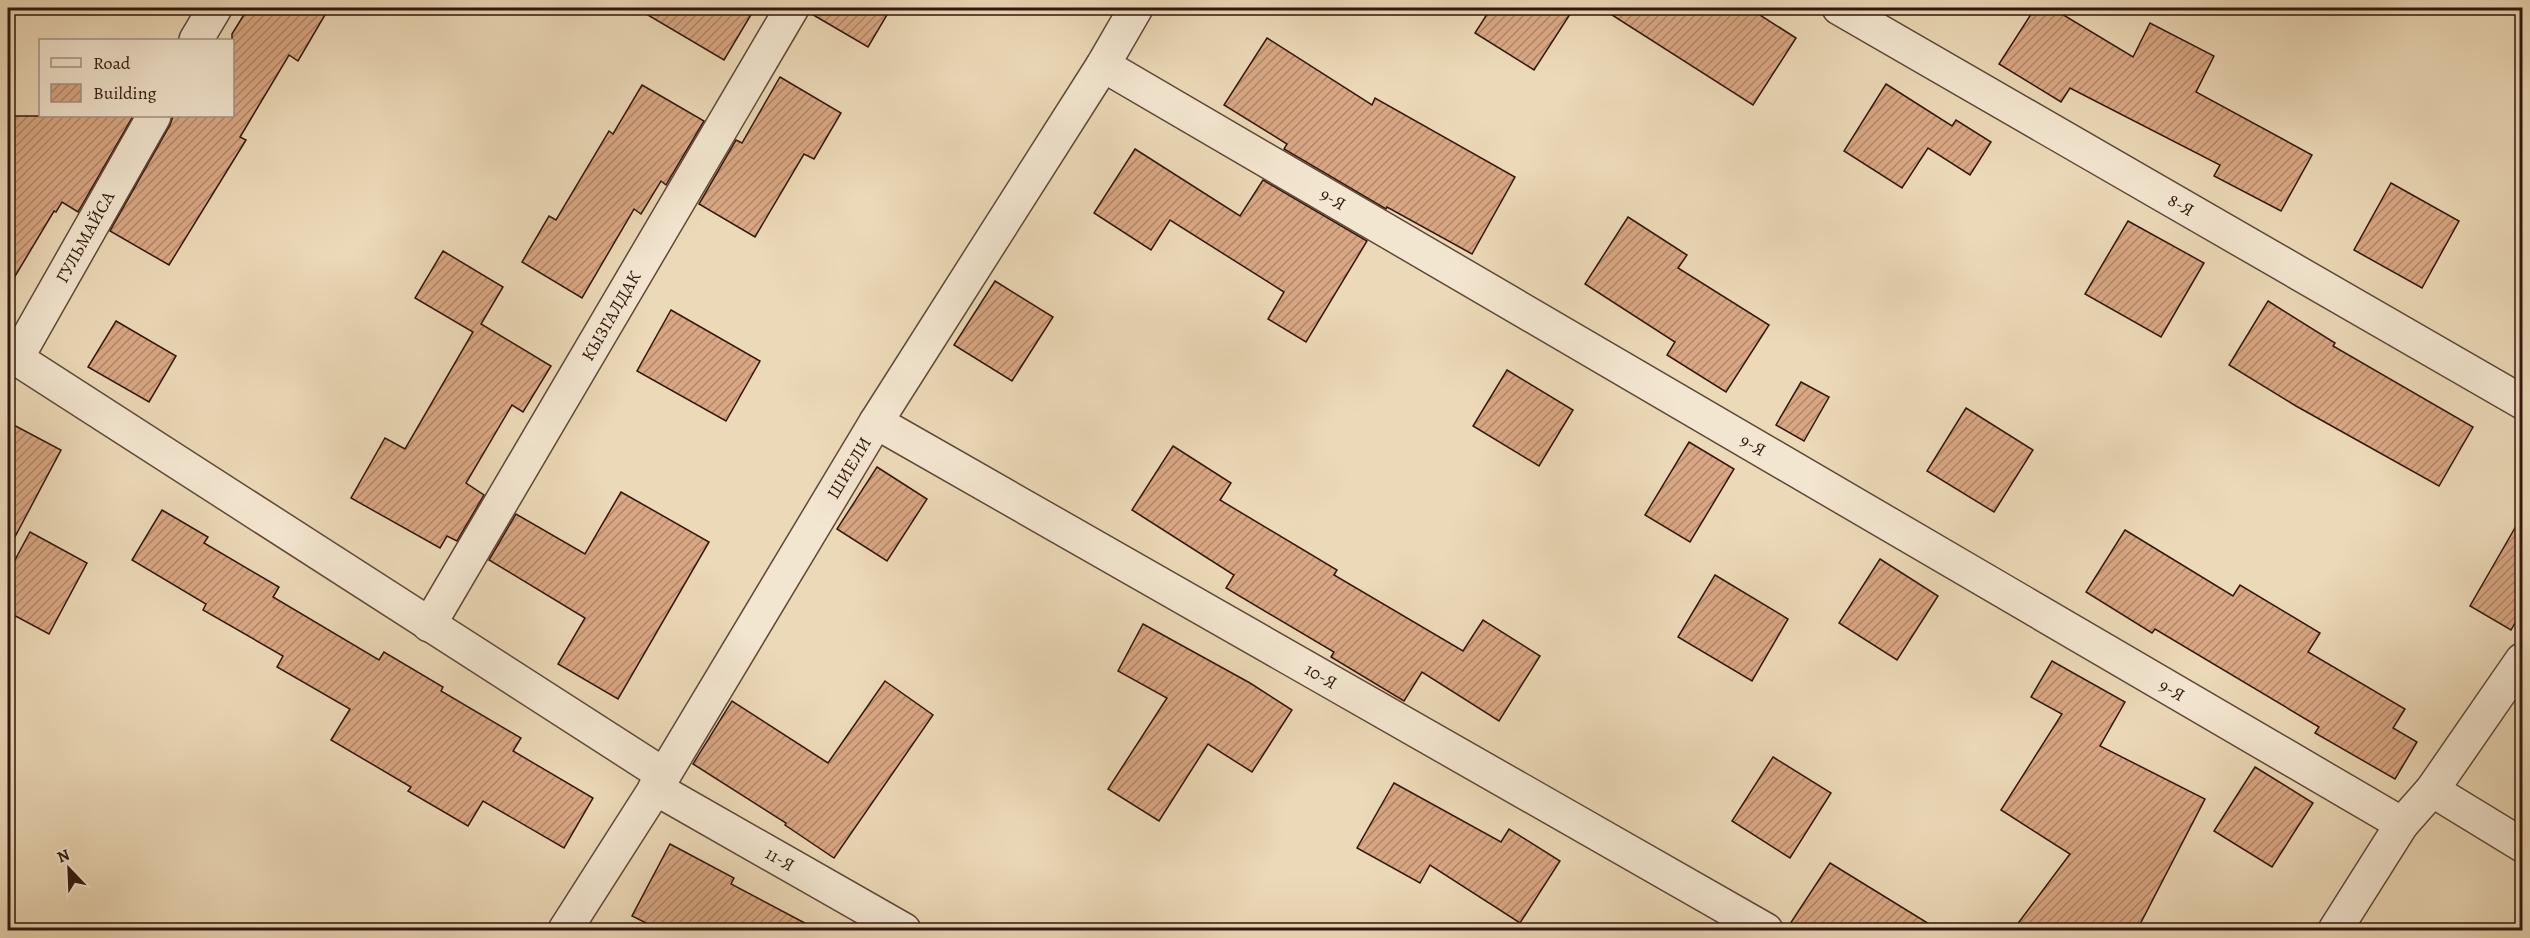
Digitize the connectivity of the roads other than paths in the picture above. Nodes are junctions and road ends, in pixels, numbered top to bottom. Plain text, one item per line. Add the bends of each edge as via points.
1 (215, 8) edge
2 (792, 8) edge
3 (1136, 8) edge
4 (1839, 8) edge
5 (197, 39) edge
6 (1103, 65) junction
7 (153, 117) edge
8 (12, 356) edge
9 (2523, 402) edge
10 (876, 422) junction
11 (429, 625) junction
12 (2523, 660) edge
13 (659, 782) junction
14 (2432, 790) junction
15 (2402, 824) junction
16 (2523, 846) edge
17 (565, 930) edge
18 (904, 930) edge
19 (1766, 930) edge
20 (2335, 930) edge

1 - 5 street
2 - 11 street, КЫЗГАЛДАК
3 - 6 street, ШИЕЛИ
4 - 9 street, 8-Я
6 - 10 street, ШИЕЛИ
6 - 15 street, 9-Я
7 - 8 street, ГУЛЬМАЙСА
8 - 11 street, 11-Я
10 - 13 street, ШИЕЛИ
10 - 19 street, 10-Я
11 - 13 street, 11-Я
12 - 14 street
13 - 17 street, ШИЕЛИ
13 - 18 street, 11-Я
14 - 15 street
14 - 16 street
15 - 20 street

